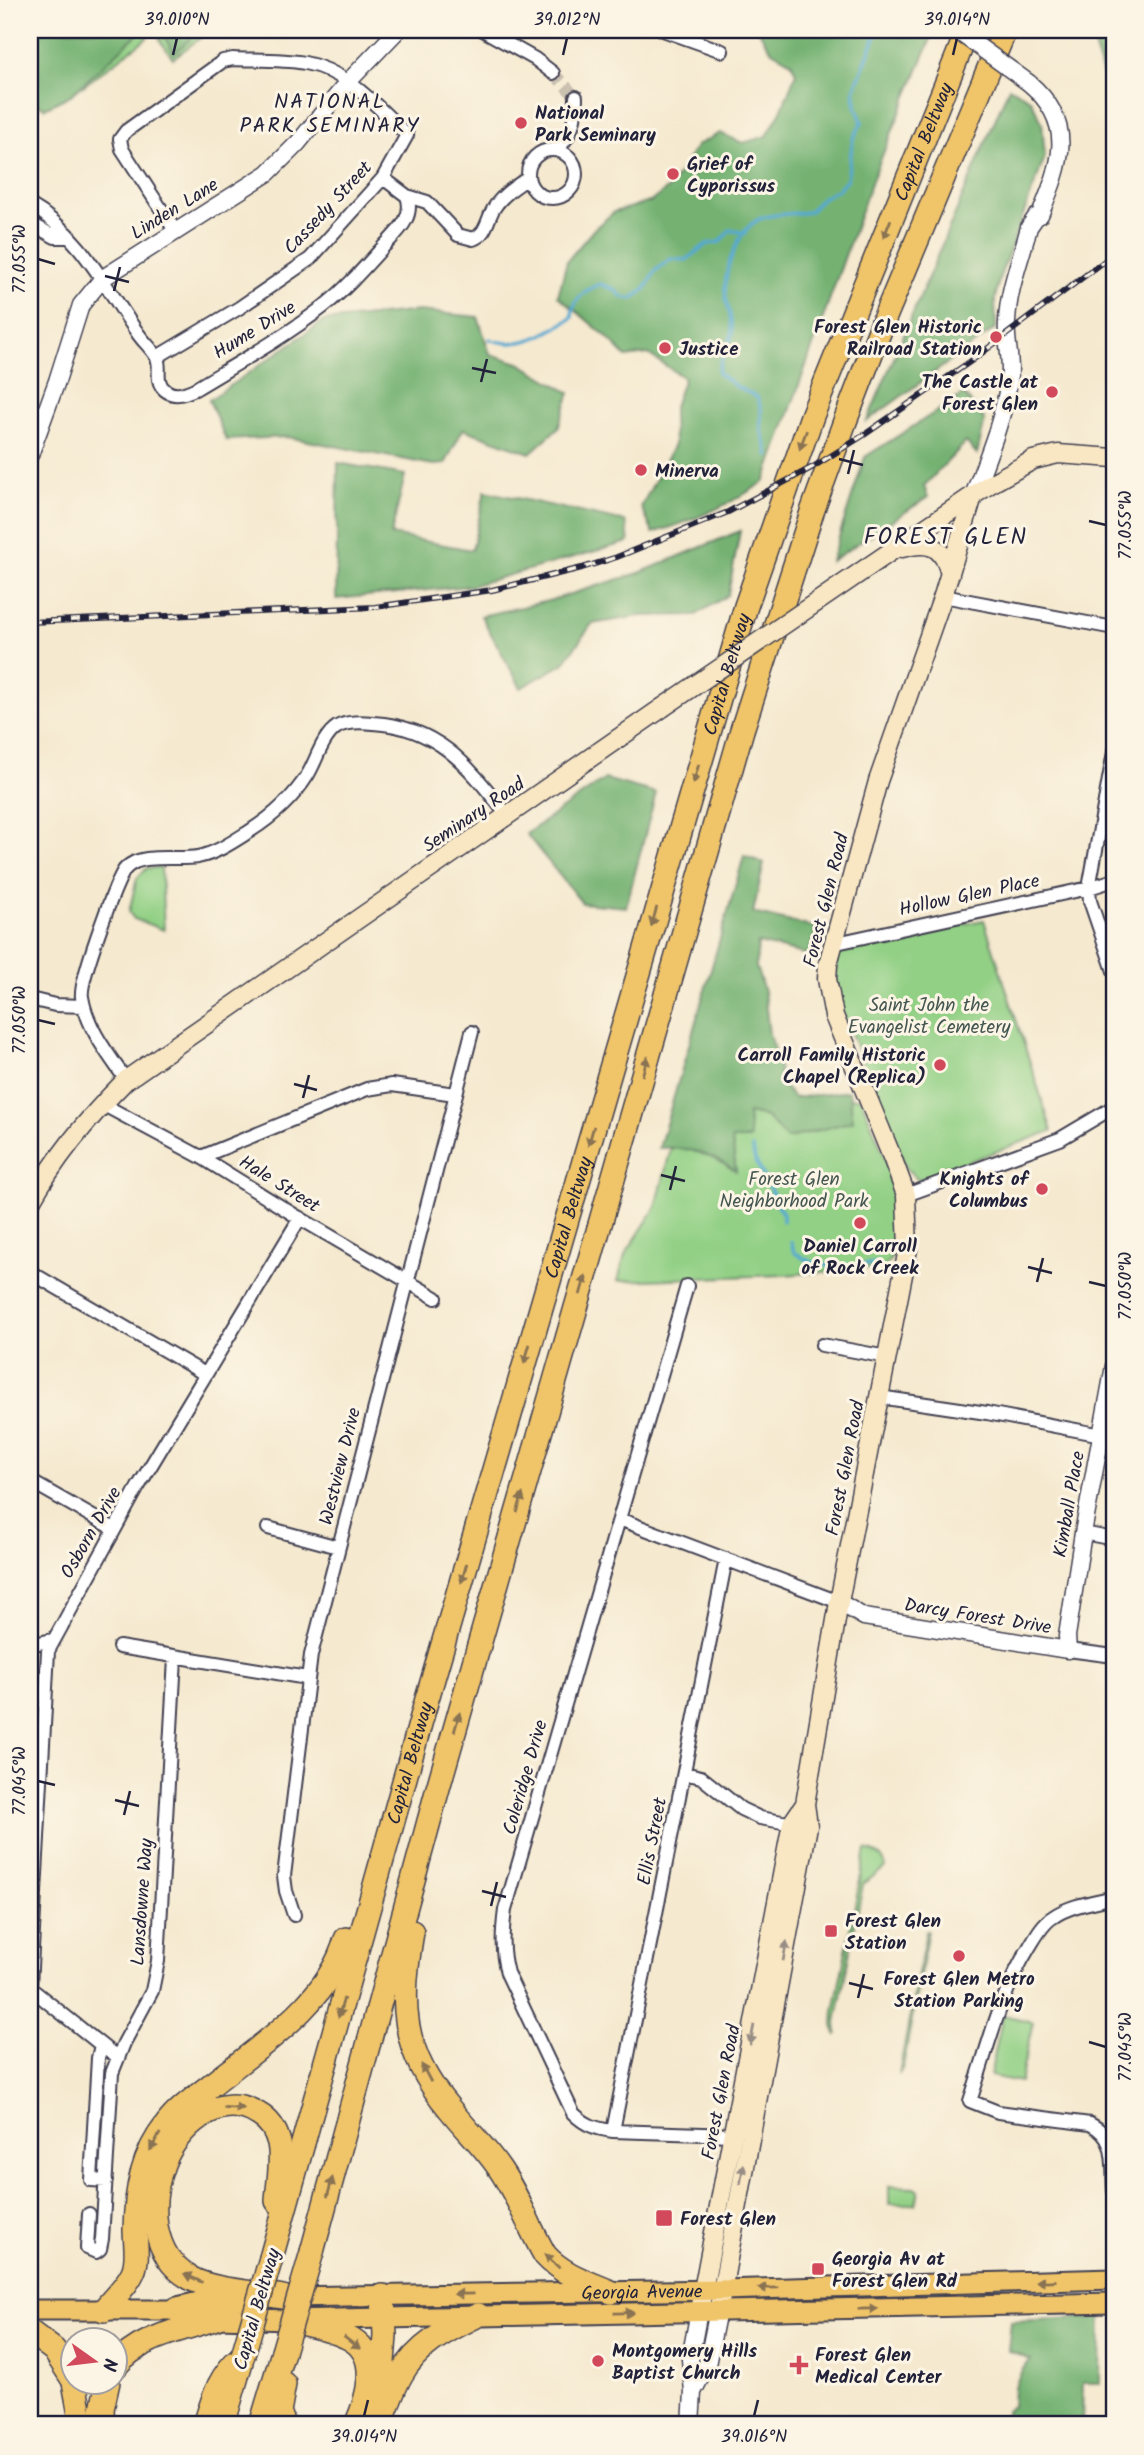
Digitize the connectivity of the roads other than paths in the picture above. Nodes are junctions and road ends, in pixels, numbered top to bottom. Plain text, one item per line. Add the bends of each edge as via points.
1 (398, 30) edge
2 (483, 30) edge
3 (663, 30) edge
4 (956, 30) edge
5 (968, 30) edge
6 (1005, 30) edge
7 (722, 51) dead end
8 (553, 73) tunnel mouth
9 (348, 82) junction
10 (576, 97) dead end
11 (557, 150) junction
12 (383, 178) junction
13 (528, 178) junction
14 (407, 197) junction
15 (30, 205) edge
16 (30, 223) edge
17 (176, 232) junction
18 (68, 237) junction
19 (103, 278) junction
20 (157, 357) junction
21 (30, 455) edge
22 (1114, 458) edge
23 (973, 496) junction
24 (895, 550) junction
25 (950, 574) junction
26 (943, 596) junction
27 (1114, 628) edge
28 (1114, 752) edge
29 (507, 816) junction
30 (1114, 880) edge
31 (1089, 888) junction
32 (832, 944) junction
33 (1114, 971) edge
34 (30, 999) edge
35 (84, 1006) junction
36 (472, 1032) dead end
37 (126, 1080) junction
38 (455, 1094) junction
39 (102, 1104) junction
40 (1114, 1107) edge
41 (201, 1157) junction
42 (905, 1195) junction
43 (30, 1203) edge
44 (300, 1219) junction
45 (30, 1272) edge
46 (406, 1281) junction
47 (687, 1286) dead end
48 (436, 1298) dead end
49 (822, 1345) dead end
50 (887, 1357) junction
51 (1114, 1366) edge
52 (205, 1374) junction
53 (879, 1397) junction
54 (1102, 1436) junction
55 (30, 1481) edge
56 (619, 1519) junction
57 (268, 1528) dead end
58 (114, 1529) junction
59 (1083, 1533) junction
60 (1114, 1538) edge
61 (338, 1547) junction
62 (726, 1559) junction
63 (839, 1602) junction
64 (52, 1640) junction
65 (30, 1644) edge
66 (119, 1647) dead end
67 (1068, 1650) junction
68 (1114, 1656) edge
69 (175, 1658) junction
70 (307, 1678) junction
71 (425, 1706) junction
72 (684, 1773) junction
73 (438, 1788) junction
74 (800, 1825) junction
75 (1114, 1897) edge
76 (294, 1915) dead end
77 (30, 1987) edge
78 (101, 2045) junction
79 (119, 2056) junction
80 (613, 2131) junction
81 (733, 2135) junction
82 (106, 2181) junction
83 (1114, 2190) edge
84 (89, 2214) dead end
85 (271, 2258) junction
86 (1114, 2279) edge
87 (713, 2290) junction
88 (611, 2292) junction
89 (283, 2297) junction
90 (1114, 2303) edge
91 (383, 2307) junction
92 (169, 2309) junction
93 (30, 2310) edge
94 (104, 2310) junction
95 (709, 2311) junction
96 (478, 2315) junction
97 (217, 2318) junction
98 (289, 2320) junction
99 (30, 2332) edge
100 (130, 2351) edge
101 (283, 2352) junction
102 (243, 2355) junction
103 (60, 2358) edge
104 (77, 2396) edge
105 (104, 2396) edge
106 (82, 2425) edge
107 (103, 2425) edge
108 (205, 2425) edge
109 (223, 2425) edge
110 (261, 2425) edge
111 (284, 2425) edge
112 (356, 2425) edge
113 (377, 2425) edge
114 (691, 2425) edge

1 - 9 street, Linden Lane
2 - 8 street
3 - 7 street
4 - 23 street, Forest Glen Road, bridge via 1029,83 1048,103 1062,152 1040,215 1029,227 1009,295 1006,334 1013,381 1007,413
5 -> 71 highway, Capital Beltway via 812,416 746,606
73 -> 6 highway, Capital Beltway via 779,611 885,317
9 - 12 street, Cassedy Street via 407,135
9 - 17 street, Linden Lane via 268,173
9 - 17 street via 303,63 228,59 126,131 120,139 122,149
10 - 11 street via 576,116
11 - 13 street via 537,154
11 - 13 street via 571,159 576,170 568,192 557,198 545,197 535,192
12 - 14 street
12 - 20 street, Cassedy Street via 310,259
13 - 14 street via 494,208 477,239 458,235 427,202
14 - 20 street, Hume Drive via 408,217 382,249 325,306 282,335 183,394 164,390 158,381
15 - 18 street, Hume Drive
16 - 18 street via 55,237
17 - 19 street, Linden Lane
18 - 19 street, Hume Drive
19 - 20 street, Hume Drive
19 - 21 street, Linden Lane via 80,305
22 - 23 main road, Seminary Road via 1044,457
23 - 24 main road, Seminary Road
23 - 25 main road, Forest Glen Road
24 - 25 main road via 913,545 934,547 947,559
24 - 29 main road, Seminary Road, bridge
25 - 26 main road, Forest Glen Road
26 - 27 street
26 - 32 main road, Forest Glen Road via 878,781
28 - 31 street
29 - 35 street via 467,766 436,741 389,724 338,726 306,778 270,818 199,857 137,861 126,868 83,983
29 - 37 main road, Seminary Road
30 - 31 street, Hollow Glen Place
31 - 32 street, Hollow Glen Place
31 - 33 street
32 - 42 main road, Forest Glen Road via 827,979 834,1016
34 - 35 street
35 - 37 street via 95,1035
36 - 38 street, Westview Drive
37 - 39 main road, Seminary Road
38 - 41 street via 392,1085 367,1089
38 - 46 street, Westview Drive
39 - 41 street, Hale Street
39 - 43 main road, Seminary Road via 57,1158
40 - 42 street via 1060,1139
41 - 44 street, Hale Street
42 - 50 main road, Forest Glen Road via 908,1249
44 - 46 street, Hale Street
44 - 52 street, Osborn Drive
45 - 52 street
46 - 48 street, Hale Street
46 - 61 street, Westview Drive
47 - 56 street, Coleridge Drive
49 - 50 street
50 - 53 main road, Forest Glen Road
51 - 54 street, Kimball Place
52 - 58 street, Osborn Drive
53 - 54 street
53 - 63 main road, Forest Glen Road
54 - 59 street, Kimball Place
55 - 58 street
56 - 62 street
56 - 80 street, Coleridge Drive via 502,1933 507,1973 572,2113 583,2123
57 - 61 street
58 - 64 street, Osborn Drive
59 - 60 street
59 - 67 street, Kimball Place
61 - 70 street, Westview Drive
62 - 63 street
62 - 72 street, Ellis Street
63 - 67 street, Darcy Forest Drive via 864,1617
63 - 74 main road, Forest Glen Road
64 - 65 street
64 - 77 street, Osborn Drive via 47,1651
66 - 69 street
67 - 68 street, Darcy Forest Drive
69 - 70 street
69 - 79 street, Lansdowne Way via 158,1961 152,1991
70 - 76 street, Westview Drive via 284,1876
71 -> 85 highway, Capital Beltway
71 -> 94 highway via 408,1720 341,1957 331,1976 303,2008 182,2108 154,2141 138,2184 134,2270
72 - 74 street via 701,1777 741,1810
72 - 80 street, Ellis Street
88 -> 73 highway via 572,2276 545,2255 499,2167 433,2088 411,2042 404,1994 406,1968
101 -> 73 highway, Capital Beltway, bridge
74 -> 81 main road, Forest Glen Road
87 -> 74 main road, Forest Glen Road
75 - 83 street via 1053,1916 1043,1926 997,2010 970,2101 998,2112 1090,2124 1103,2130 1111,2142
77 - 78 street
78 - 79 street
78 - 82 street via 91,2180
79 - 82 street, Lansdowne Way via 113,2073
80 - 81 street, Coleridge Drive
81 - 87 main road, Forest Glen Road
82 - 84 street, Lansdowne Way via 102,2239 96,2252 87,2248
89 -> 85 highway via 191,2279 168,2258 159,2242 155,2202 163,2163 185,2130 210,2110 240,2106 265,2118 274,2130 280,2159
85 - 102 highway, Capital Beltway, bridge
86 -> 87 main road, Georgia Avenue
87 - 88 main road, Georgia Avenue
87 - 95 main road, Forest Glen Road
88 -> 91 main road, Georgia Avenue
89 - 91 main road, Georgia Avenue
89 - 92 main road, Georgia Avenue via 199,2302
95 -> 90 main road, Georgia Avenue
91 - 96 main road, Georgia Avenue
91 - 98 main road, Georgia Avenue
91 - 113 highway
92 - 94 main road, Georgia Avenue
92 - 97 main road, Georgia Avenue
93 - 94 main road, Georgia Avenue
96 -> 95 main road, Georgia Avenue
95 - 114 street, Forest Glen Road via 707,2365 693,2392
96 - 113 highway via 437,2336 412,2358
97 - 98 main road, Georgia Avenue
97 - 100 highway
98 -> 112 highway via 358,2345 370,2368
99 - 103 highway
101 - 110 highway, Capital Beltway
101 - 111 highway via 286,2373 279,2412
102 - 108 highway via 218,2385
102 - 109 highway, Capital Beltway
104 - 106 highway
105 - 107 highway

